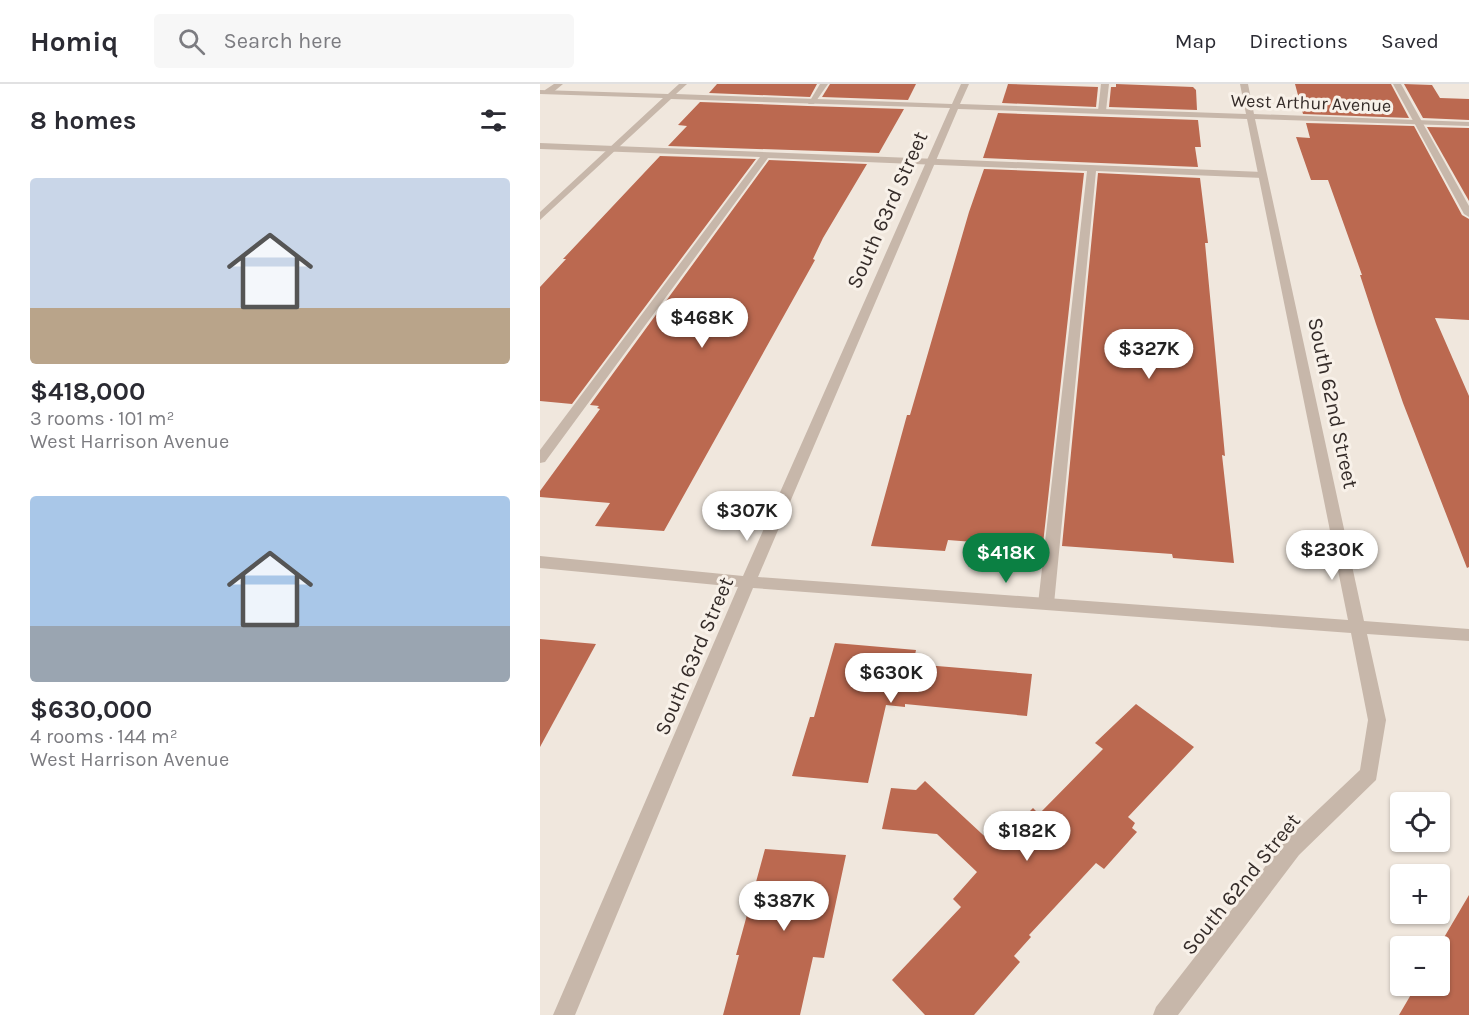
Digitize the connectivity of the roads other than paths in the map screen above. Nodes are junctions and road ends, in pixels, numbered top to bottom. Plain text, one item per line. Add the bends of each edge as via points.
1 (559, 84) edge
2 (683, 84) edge
3 (824, 84) edge
4 (965, 84) edge
5 (1105, 84) edge
6 (1244, 84) edge
7 (1397, 84) edge
8 (544, 92) edge
9 (670, 96) junction
10 (811, 102) junction
11 (955, 107) junction
12 (1102, 111) junction
13 (1250, 116) junction
14 (1418, 122) junction
15 (1469, 124) edge
16 (540, 146) edge
17 (613, 149) junction
18 (766, 155) junction
19 (932, 162) junction
20 (1092, 168) junction
21 (1263, 176) junction
22 (1469, 214) edge
23 (540, 217) edge
24 (540, 459) edge
25 (540, 562) edge
26 (748, 582) junction
27 (1046, 604) junction
28 (1359, 626) junction
29 (1469, 635) edge
30 (564, 1015) edge
31 (1164, 1015) edge

1 - 8 street
2 - 9 street
3 - 10 street
4 - 11 street, South 63rd Street
5 - 12 street
6 - 13 street, South 62nd Street
7 - 14 street
8 - 9 street, West Arthur Avenue
9 - 10 street, West Arthur Avenue
9 - 17 street
10 - 11 street, West Arthur Avenue
11 - 12 street, West Arthur Avenue
11 - 19 street, South 63rd Street
12 - 13 street, West Arthur Avenue
13 - 14 street, West Arthur Avenue
13 - 21 street, South 62nd Street
14 - 15 street, West Arthur Avenue
14 - 22 street
16 - 17 street
17 - 18 street
17 - 23 street
18 - 19 street
18 - 24 street
19 - 20 street
19 - 26 street, South 63rd Street
20 - 21 street
20 - 27 street
21 - 28 street, South 62nd Street
25 - 26 street
26 - 27 street
26 - 30 street, South 63rd Street
27 - 28 street
28 - 29 street
28 - 31 street, South 62nd Street via 1377,720 1369,774 1292,848

